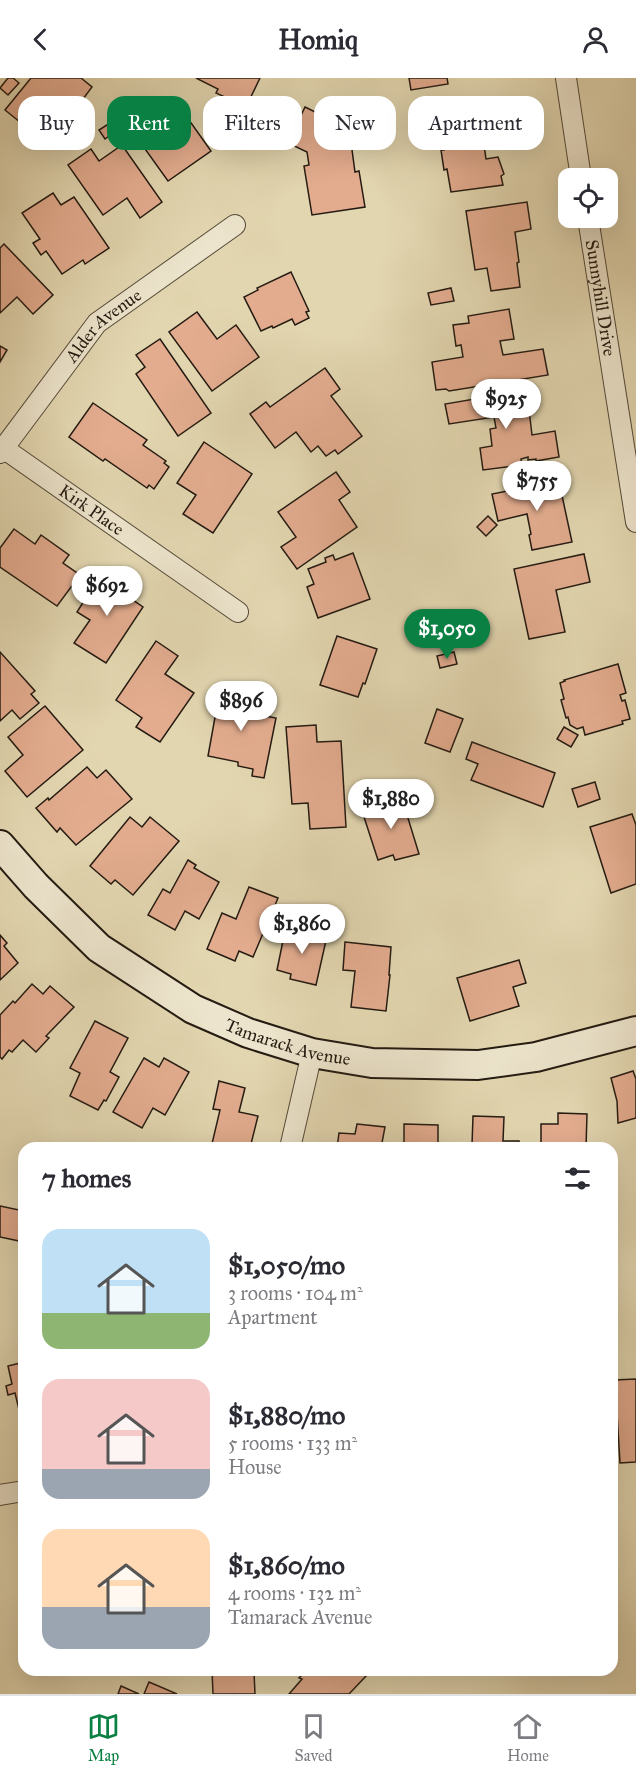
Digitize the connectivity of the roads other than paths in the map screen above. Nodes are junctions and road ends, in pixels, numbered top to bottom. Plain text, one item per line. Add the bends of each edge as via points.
1 (566, 78) edge
2 (580, 168) edge
3 (235, 225) dead end
4 (590, 228) edge
5 (2, 451) edge
6 (636, 522) edge
7 (238, 612) dead end
8 (0, 845) edge
9 (636, 1031) edge
10 (312, 1053) junction
11 (291, 1142) edge
12 (18, 1492) edge
13 (0, 1495) edge

1 - 2 street
3 - 5 street, Alder Avenue via 97,323
4 - 6 street, Sunnyhill Drive
5 - 7 street, Kirk Place
8 - 10 main road, Tamarack Avenue via 99,948 193,1009 248,1033
9 - 10 main road, Tamarack Avenue via 536,1057 478,1065 372,1063
10 - 11 street
12 - 13 street

